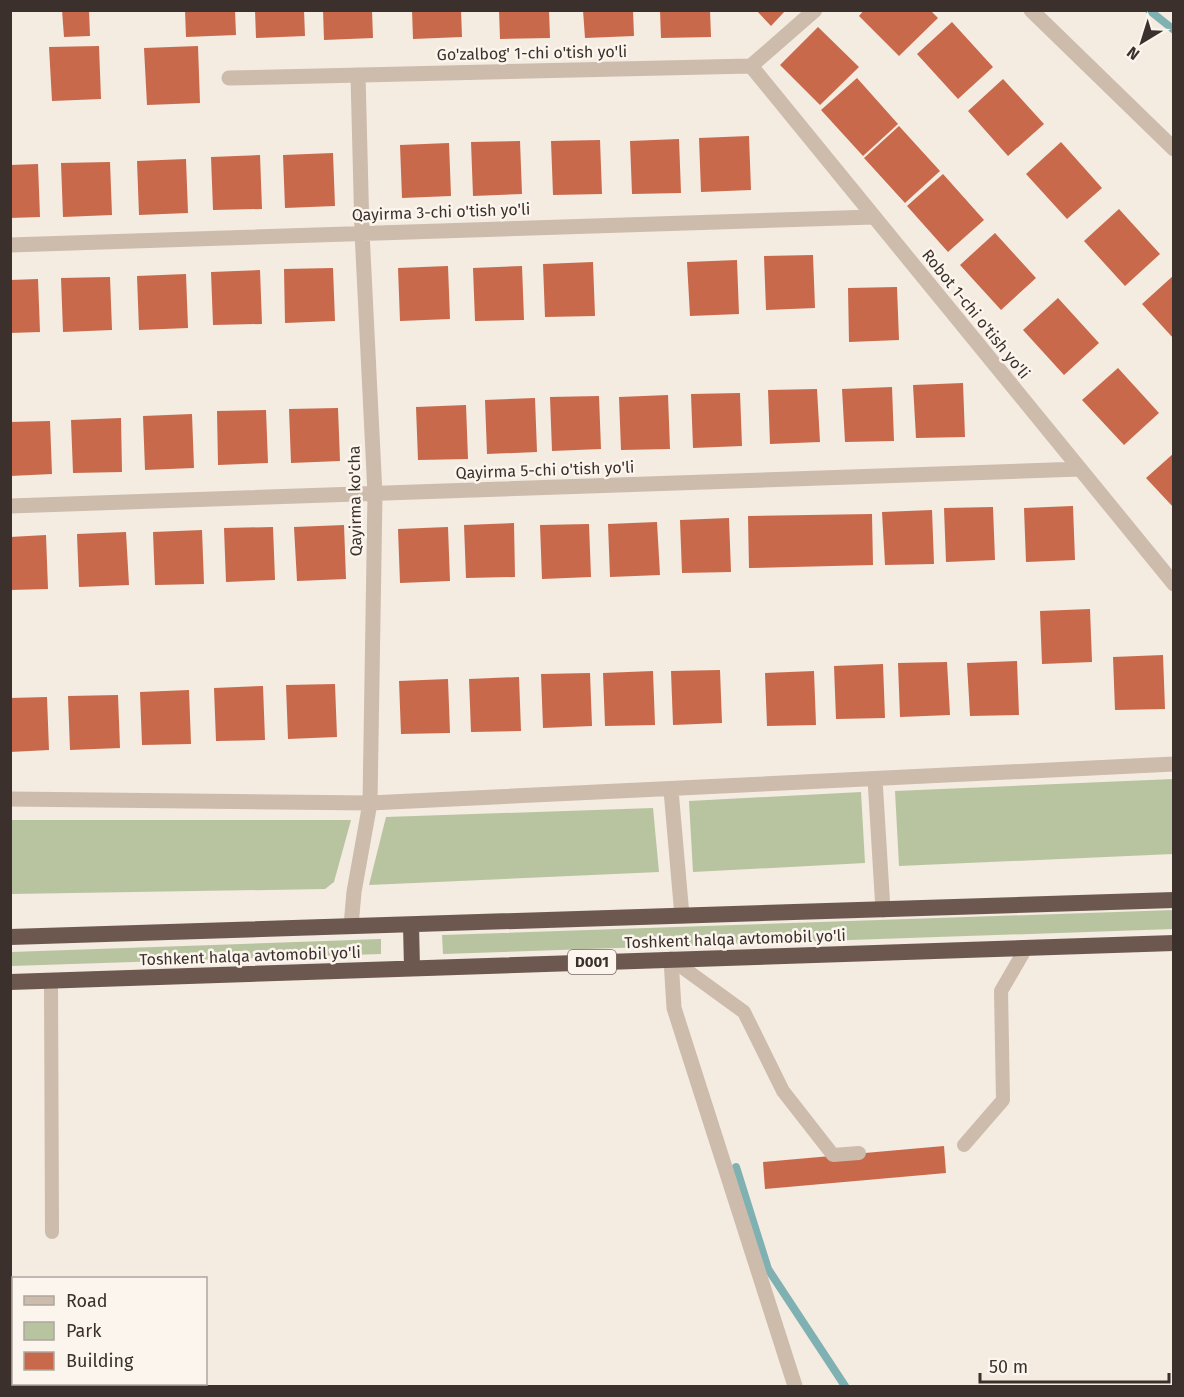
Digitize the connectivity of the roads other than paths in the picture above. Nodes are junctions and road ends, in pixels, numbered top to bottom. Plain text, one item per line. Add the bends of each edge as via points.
1 (814, 10) edge
2 (1031, 10) edge
3 (751, 66) junction
4 (358, 75) junction
5 (229, 78) dead end
6 (1173, 149) edge
7 (873, 217) junction
8 (362, 232) junction
9 (10, 245) edge
10 (1080, 469) junction
11 (375, 494) junction
12 (10, 506) edge
13 (1173, 584) edge
14 (1173, 764) edge
15 (875, 779) junction
16 (670, 790) junction
17 (10, 799) edge
18 (370, 803) junction
19 (1173, 900) edge
20 (883, 910) junction
21 (682, 916) junction
22 (411, 925) junction
23 (351, 926) junction
24 (10, 937) edge
25 (1173, 943) edge
26 (1026, 948) junction
27 (671, 959) junction
28 (412, 969) junction
29 (51, 981) junction
30 (10, 982) edge
31 (964, 1145) dead end
32 (859, 1153) dead end
33 (52, 1232) dead end
34 (795, 1386) edge

1 - 3 street
2 - 6 street
3 - 4 street, Go'zalbog' 1-chi o'tish yo'li
3 - 7 street, Robot 1-chi o'tish yo'li
4 - 5 street, Go'zalbog' 1-chi o'tish yo'li
4 - 8 street, Qayirma ko'cha
7 - 8 street, Qayirma 3-chi o'tish yo'li
7 - 10 street, Robot 1-chi o'tish yo'li
8 - 9 street, Qayirma 3-chi o'tish yo'li
8 - 11 street, Qayirma ko'cha
10 - 11 street, Qayirma 5-chi o'tish yo'li
10 - 13 street, Robot 1-chi o'tish yo'li
11 - 12 street, Qayirma 5-chi o'tish yo'li
11 - 18 street, Qayirma ko'cha
14 - 15 street
15 - 16 street
15 - 20 street
16 - 18 street
16 - 21 street
17 - 18 street
18 - 23 street, Qayirma ko'cha
19 - 20 highway, Toshkent halqa avtomobil yo'li
20 - 21 highway, Toshkent halqa avtomobil yo'li
21 - 22 highway, Toshkent halqa avtomobil yo'li
22 - 23 highway, Toshkent halqa avtomobil yo'li
22 - 28 highway
23 - 24 highway, Toshkent halqa avtomobil yo'li
25 - 26 highway, Toshkent halqa avtomobil yo'li / D001
26 - 27 highway, Toshkent halqa avtomobil yo'li / D001
26 - 31 lane via 1001,992 1004,1100
27 - 28 highway, Toshkent halqa avtomobil yo'li / D001
27 - 32 lane via 744,1012 783,1091 833,1155
27 - 34 street via 674,1008
28 - 29 highway, Toshkent halqa avtomobil yo'li / D001
29 - 30 highway, Toshkent halqa avtomobil yo'li / D001
29 - 33 lane

